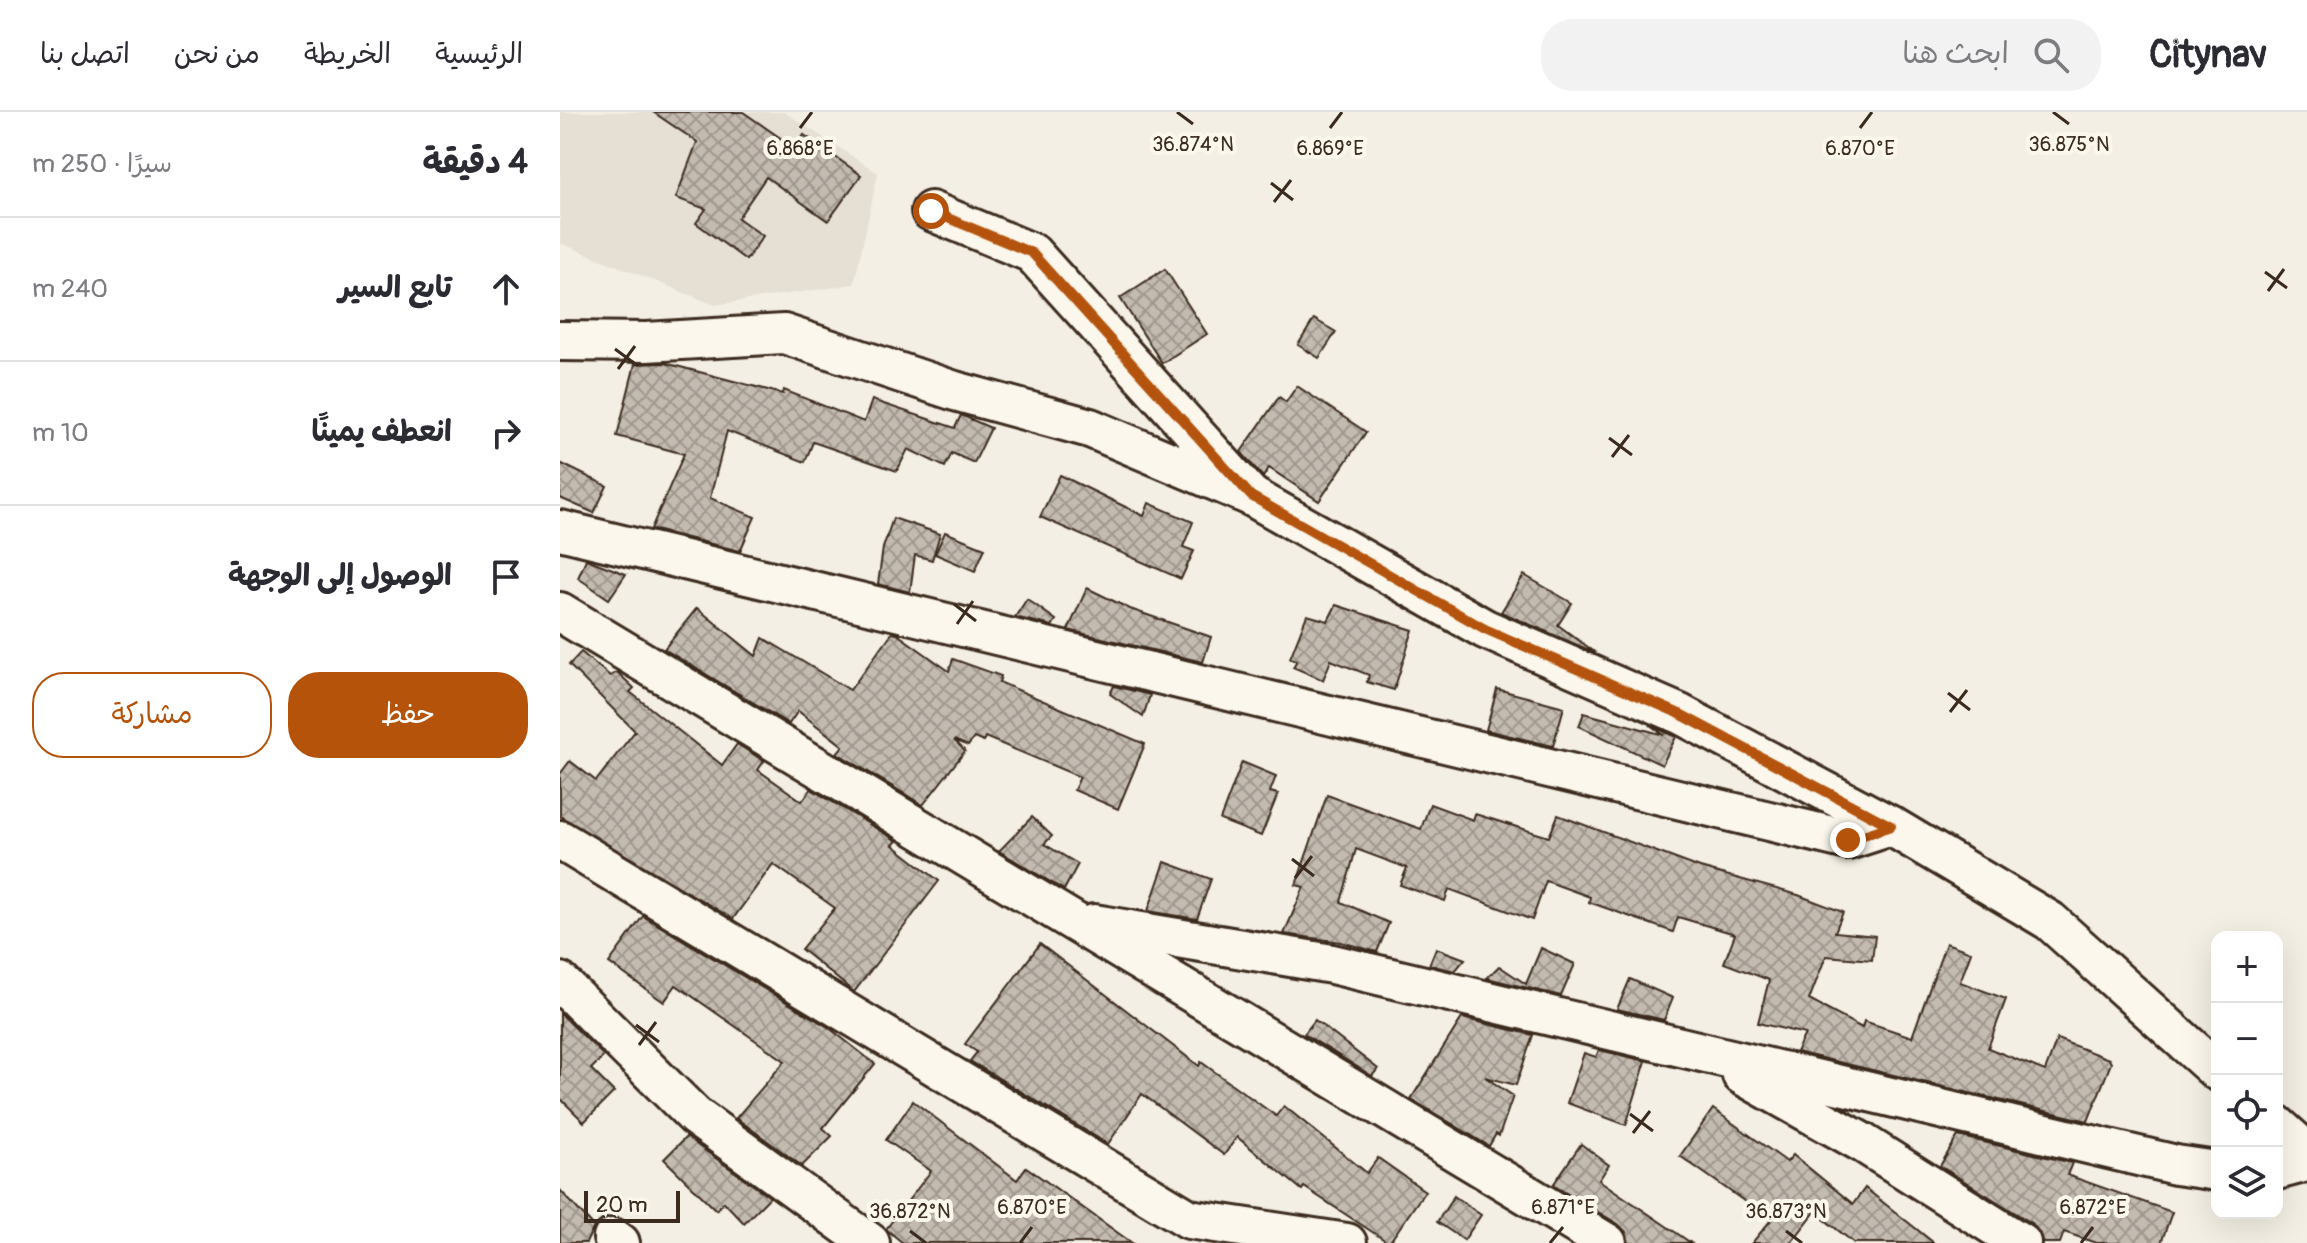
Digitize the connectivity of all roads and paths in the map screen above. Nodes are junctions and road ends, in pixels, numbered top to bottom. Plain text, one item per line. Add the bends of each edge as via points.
1 (931, 211) dead end
2 (560, 341) edge
3 (1251, 496) junction
4 (560, 530) edge
5 (560, 612) edge
6 (1891, 826) junction
7 (560, 840) edge
8 (1072, 920) junction
9 (560, 982) edge
10 (1701, 1052) junction
11 (2211, 1066) edge
12 (2283, 1130) edge
13 (2307, 1152) edge
14 (2307, 1162) edge
15 (2283, 1168) edge
16 (2211, 1170) edge
17 (870, 1243) edge
18 (1347, 1243) edge
19 (1607, 1243) edge
20 (2021, 1243) edge

1 - 3 street via 1032,253
2 - 3 street via 784,334 955,391 1090,428
3 - 6 street via 1485,629 1680,714
4 - 6 street via 1848,840
5 - 8 street
6 - 11 street via 2050,921
7 - 18 street via 1189,1219
8 - 10 street via 1332,964
8 - 19 street
9 - 17 street via 695,1116
10 - 16 street
10 - 20 street via 1863,1143
12 - 13 street
14 - 15 street

